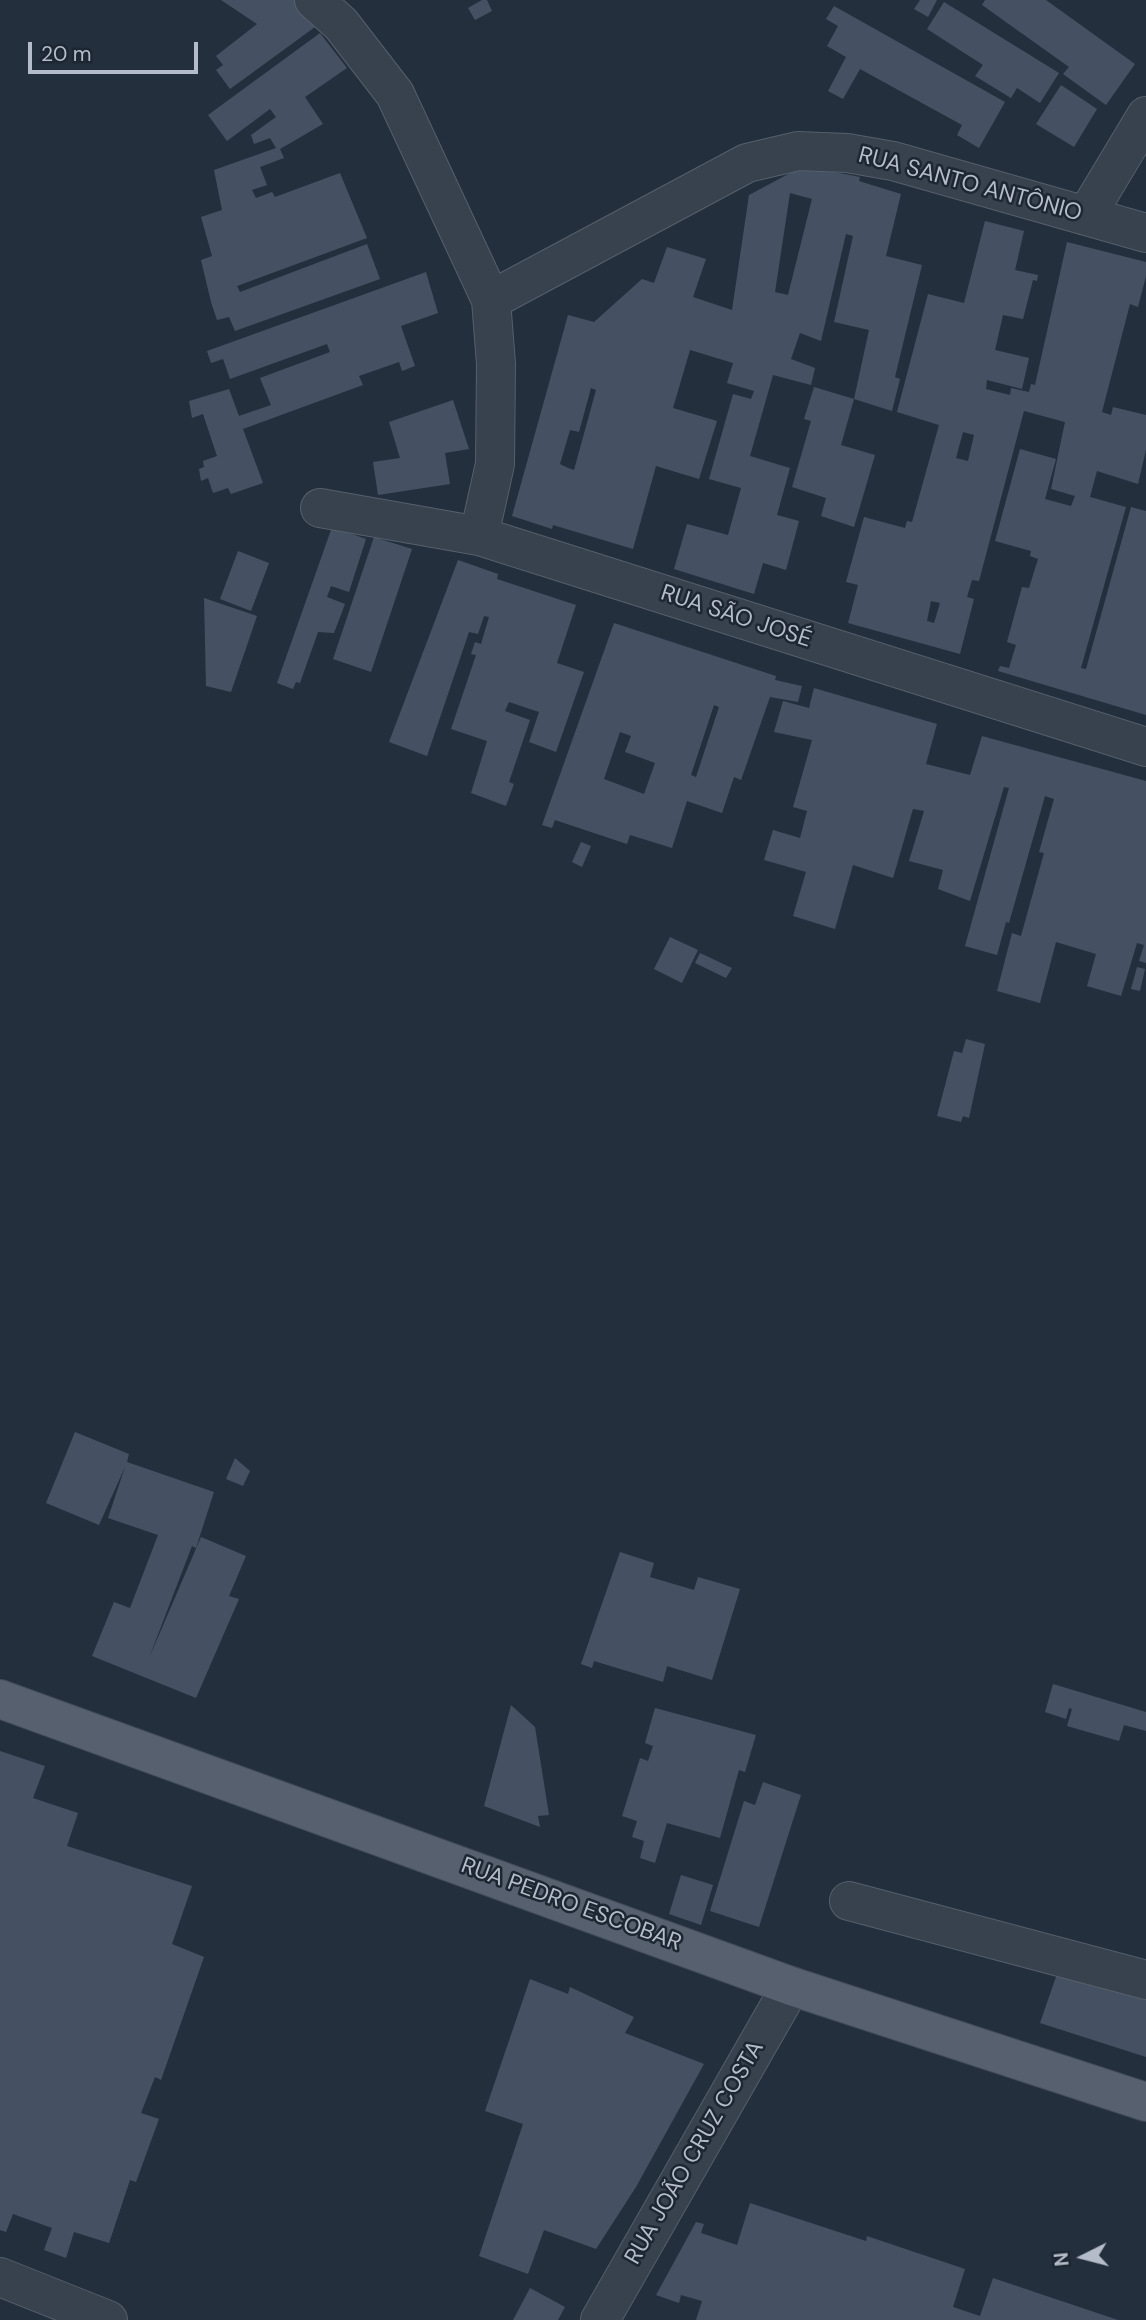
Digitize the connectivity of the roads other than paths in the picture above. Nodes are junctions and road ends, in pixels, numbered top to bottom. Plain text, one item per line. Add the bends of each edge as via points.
1 (314, 0) edge
2 (1146, 116) edge
3 (1086, 216) junction
4 (1146, 233) edge
5 (491, 300) junction
6 (320, 509) dead end
7 (479, 536) junction
8 (1146, 747) edge
9 (0, 1699) edge
10 (849, 1901) dead end
11 (1146, 1980) edge
12 (791, 1986) junction
13 (1146, 2102) edge
14 (0, 2277) edge
15 (107, 2320) edge
16 (600, 2320) edge

1 - 5 street via 341,24 395,94
2 - 3 street
3 - 4 street, RUA SANTO ANTÔNIO
3 - 5 street, RUA SANTO ANTÔNIO via 893,161 798,151 747,163
5 - 7 street via 495,464
6 - 7 street, RUA SÃO JOSÉ
7 - 8 street, RUA SÃO JOSÉ
9 - 12 main road, RUA PEDRO ESCOBAR
10 - 11 street
12 - 13 main road, RUA PEDRO ESCOBAR
12 - 16 street, RUA JOÃO CRUZ COSTA
14 - 15 street

